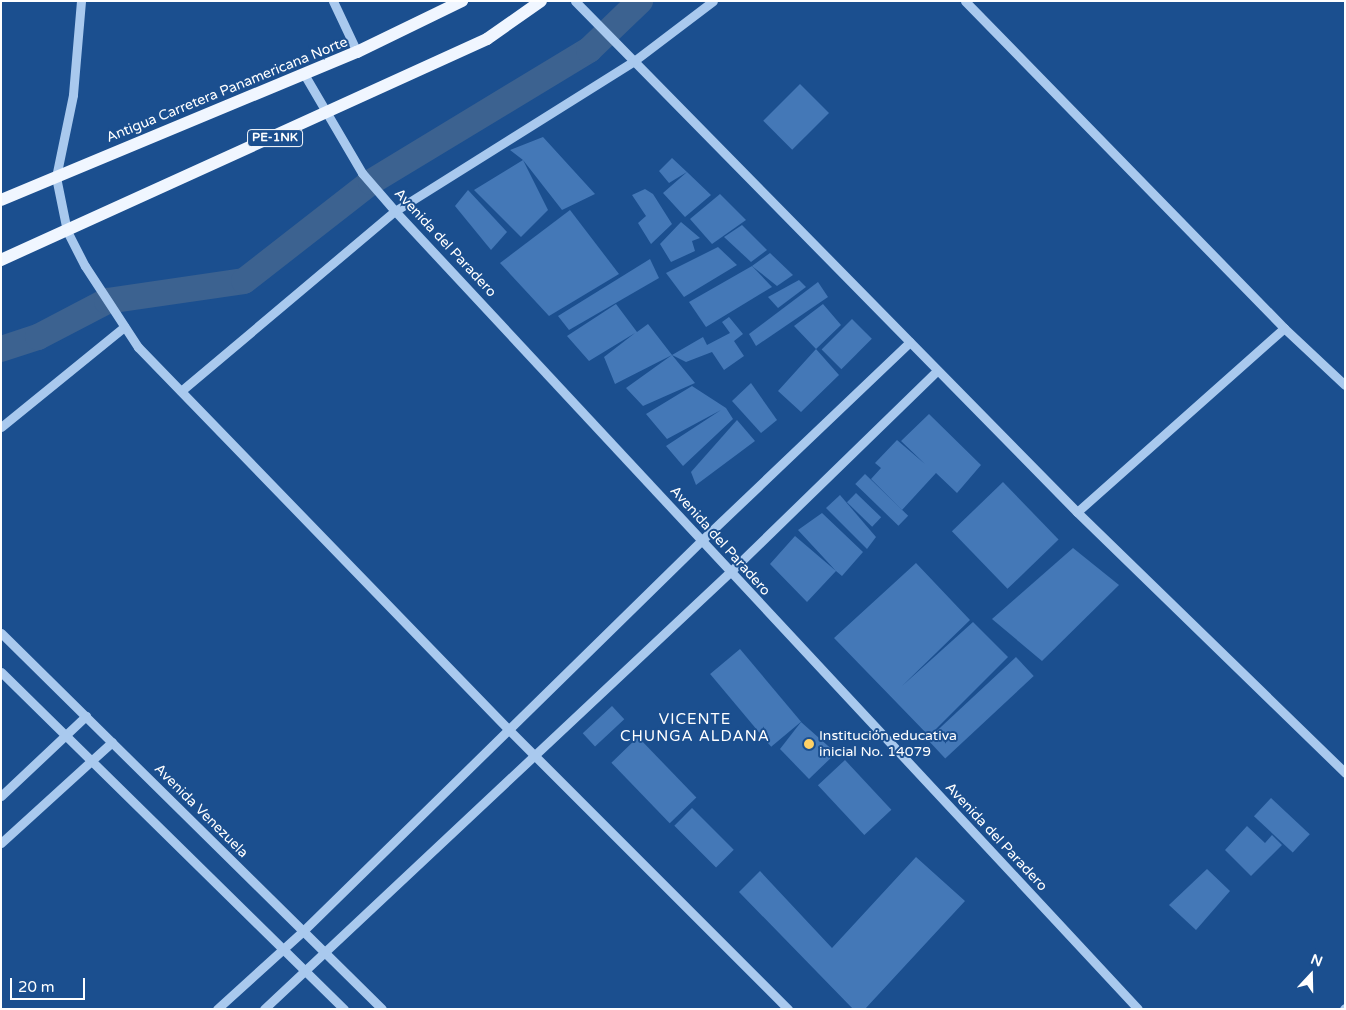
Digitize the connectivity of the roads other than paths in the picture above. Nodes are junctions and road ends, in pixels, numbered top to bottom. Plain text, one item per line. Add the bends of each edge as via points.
1 (81, 1) edge
2 (333, 1) edge
3 (462, 1) edge
4 (541, 1) edge
5 (575, 1) edge
6 (713, 1) edge
7 (965, 1) edge
8 (357, 52) junction
9 (634, 61) junction
10 (304, 74) junction
11 (327, 115) junction
12 (56, 176) junction
13 (1, 200) edge
14 (395, 211) junction
15 (67, 230) junction
16 (1, 260) edge
17 (124, 327) junction
18 (1284, 328) junction
19 (910, 342) junction
20 (938, 371) junction
21 (1345, 385) edge
22 (181, 392) junction
23 (1, 427) edge
24 (1078, 512) junction
25 (702, 540) junction
26 (730, 572) junction
27 (1, 633) edge
28 (1, 672) edge
29 (86, 716) junction
30 (509, 730) junction
31 (66, 735) junction
32 (112, 742) junction
33 (534, 755) junction
34 (91, 761) junction
35 (1345, 773) edge
36 (1, 796) edge
37 (1, 843) edge
38 (303, 931) junction
39 (282, 949) junction
40 (324, 952) junction
41 (305, 970) junction
42 (217, 1009) edge
43 (264, 1009) edge
44 (344, 1009) edge
45 (382, 1009) edge
46 (788, 1009) edge
47 (1138, 1009) edge

1 - 12 street via 73,95
2 - 8 street
3 - 8 main road, Antigua Carretera Panamericana Norte
4 - 11 main road, PE-1NK via 487,40
5 - 9 street
6 - 9 street
7 - 18 street
8 - 10 main road, Antigua Carretera Panamericana Norte
9 - 14 street
9 - 19 street
10 - 11 street, Avenida del Paradero
10 - 12 main road, Antigua Carretera Panamericana Norte
11 - 14 street, Avenida del Paradero via 362,173
11 - 15 main road, PE-1NK
12 - 13 main road, Antigua Carretera Panamericana Norte
12 - 15 street
14 - 22 street
14 - 25 street, Avenida del Paradero
15 - 16 main road, PE-1NK
15 - 17 street
17 - 22 street
17 - 23 street
18 - 21 street
18 - 24 street
19 - 20 street
19 - 25 street
20 - 24 street
20 - 26 street
22 - 30 street
24 - 35 street
25 - 26 street, Avenida del Paradero
25 - 30 street
26 - 33 street
26 - 47 street, Avenida del Paradero
27 - 29 street, Avenida Venezuela
28 - 31 street
29 - 31 street
29 - 32 street, Avenida Venezuela
30 - 33 street
30 - 38 street
31 - 34 street
31 - 36 street
32 - 34 street
32 - 38 street, Avenida Venezuela
33 - 40 street
33 - 46 street
34 - 37 street
34 - 39 street
38 - 39 street
38 - 40 street, Avenida Venezuela
39 - 41 street
39 - 42 street
40 - 41 street
40 - 45 street, Avenida Venezuela
41 - 43 street
41 - 44 street

